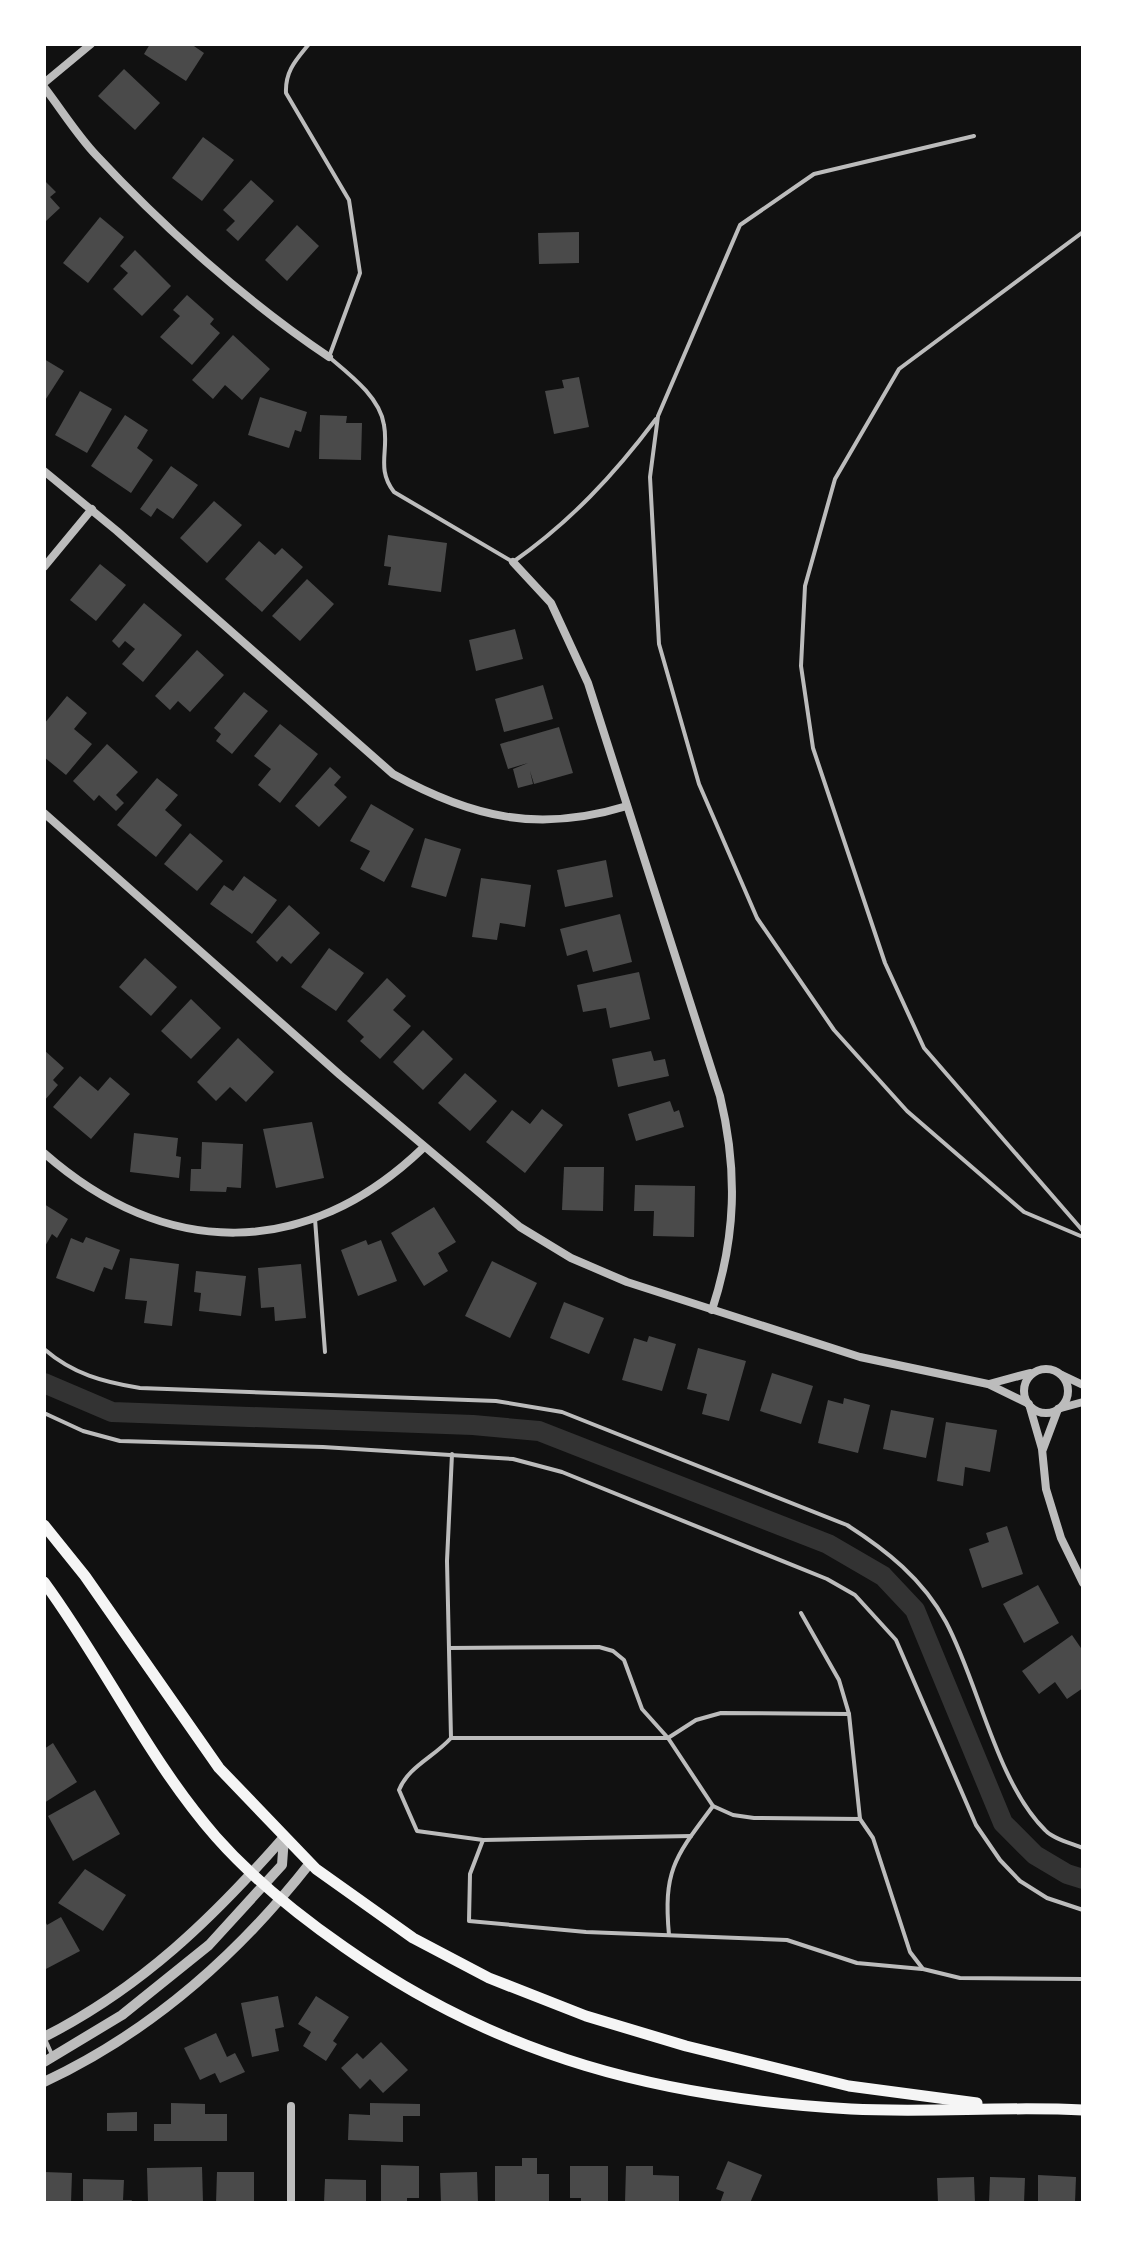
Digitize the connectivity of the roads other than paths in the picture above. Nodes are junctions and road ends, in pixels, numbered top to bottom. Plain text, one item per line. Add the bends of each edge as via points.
1 (91, 44) edge
2 (309, 44) edge
3 (44, 85) edge
4 (974, 136) dead end
5 (1083, 232) edge
6 (329, 357) junction
7 (658, 416) junction
8 (44, 471) edge
9 (92, 509) junction
10 (513, 562) junction
11 (44, 567) edge
12 (627, 806) junction
13 (44, 813) edge
14 (423, 1148) junction
15 (44, 1153) edge
16 (315, 1219) junction
17 (1083, 1234) edge
18 (712, 1310) junction
19 (44, 1349) edge
20 (325, 1352) dead end
21 (1032, 1373) junction
22 (1062, 1375) junction
23 (988, 1384) junction
24 (1083, 1385) edge
25 (1083, 1402) edge
26 (1028, 1403) junction
27 (1059, 1409) junction
28 (44, 1413) edge
29 (1042, 1449) junction
30 (452, 1454) junction
31 (44, 1525) edge
32 (44, 1582) edge
33 (1083, 1583) edge
34 (801, 1613) dead end
35 (449, 1648) junction
36 (849, 1714) junction
37 (451, 1738) junction
38 (668, 1738) junction
39 (713, 1806) junction
40 (860, 1819) junction
41 (691, 1836) junction
42 (284, 1837) junction
43 (483, 1840) junction
44 (1083, 1848) edge
45 (310, 1863) junction
46 (251, 1874) junction
47 (266, 1886) junction
48 (281, 1900) junction
49 (1083, 1910) edge
50 (669, 1935) junction
51 (923, 1969) junction
52 (1083, 1979) edge
53 (44, 2037) edge
54 (48, 2059) edge
55 (44, 2082) edge
56 (291, 2106) dead end
57 (1013, 2108) junction
58 (1083, 2110) edge
59 (291, 2203) edge

1 - 3 street
2 - 6 lane via 290,68 286,93 349,200 360,273
3 - 6 street via 94,153 149,208 284,327
4 - 7 lane via 814,174 740,225
5 - 17 lane via 899,369 835,479 805,586 801,666 813,748 885,963 924,1048
6 - 10 lane via 362,385 382,418 384,480 394,492
7 - 10 lane via 608,480 554,534
7 - 17 lane via 650,477 659,644 699,784 757,918 834,1030 907,1111 1024,1212
8 - 9 street
9 - 11 street
9 - 12 street via 393,774 439,800 491,816 536,820 580,818
10 - 12 street via 551,603 572,643
12 - 18 street via 729,1136 734,1213
13 - 14 street
14 - 16 street via 377,1188
14 - 18 street via 520,1227 571,1258
15 - 16 street via 115,1205 161,1223 235,1233
16 - 20 lane
18 - 23 street via 860,1357
19 - 44 lane via 96,1380 140,1388 496,1401 562,1412 847,1525 887,1551 922,1589 945,1621 1021,1801 1047,1833
21 - 22 street via 1047,1368
21 - 23 street
21 - 26 street via 1024,1387
22 - 24 street
22 - 27 street via 1069,1389
23 - 26 street
25 - 27 street
26 - 27 street via 1040,1412
26 - 29 street
27 - 29 street
28 - 30 lane via 120,1441
29 - 33 street via 1061,1538
30 - 35 lane
30 - 49 lane via 513,1459 562,1472 855,1595 896,1640 976,1825 1000,1860 1047,1898
31 - 42 main road via 219,1768
32 - 46 main road via 180,1792
34 - 36 lane via 839,1680
35 - 37 lane
35 - 38 lane via 613,1651 624,1660 642,1709
36 - 38 lane via 721,1713 696,1720
36 - 40 lane
37 - 38 lane
37 - 43 lane via 406,1775 399,1790 417,1831
38 - 39 lane
39 - 40 lane via 754,1818
39 - 41 lane
40 - 51 lane via 873,1838 910,1952
41 - 43 lane
41 - 50 lane via 668,1880
42 - 45 main road
42 - 46 street
42 - 47 street via 282,1865
43 - 50 lane via 470,1874 469,1921
45 - 48 street
45 - 57 main road via 413,1938 489,1978 586,2016 769,2069 849,2086
46 - 47 main road
46 - 53 street via 157,1966 112,1999
47 - 48 main road
47 - 54 street via 168,1981
48 - 55 street via 182,1997 104,2051
48 - 57 main road via 425,2000 518,2045 580,2067 766,2103 855,2109
50 - 51 lane via 787,1940 857,1963
51 - 52 lane via 960,1978
53 - 54 lane
56 - 59 street
57 - 58 main road

